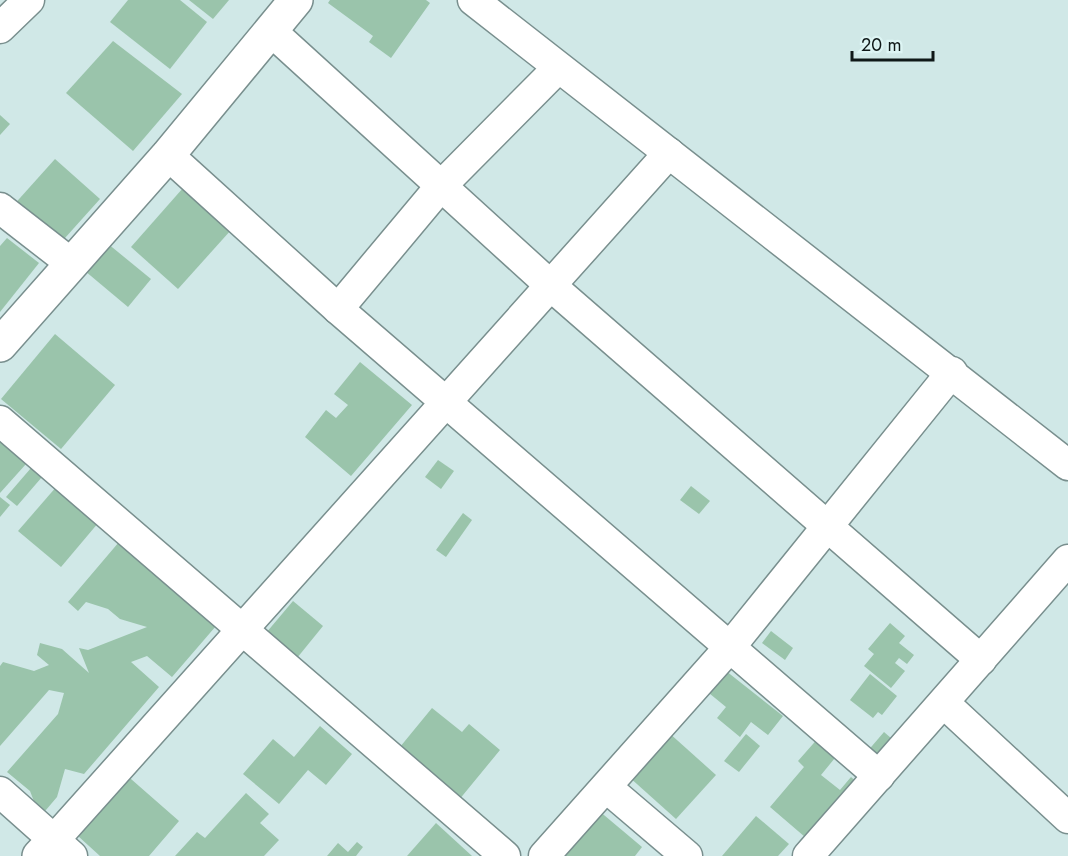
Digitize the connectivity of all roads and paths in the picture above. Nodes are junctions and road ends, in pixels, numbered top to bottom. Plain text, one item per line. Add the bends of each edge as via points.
1 (28, 0) edge
2 (296, 0) edge
3 (472, 0) edge
4 (0, 28) edge
5 (271, 31) junction
6 (558, 68) junction
7 (669, 153) junction
8 (168, 155) junction
9 (440, 187) junction
10 (0, 208) edge
11 (72, 264) junction
12 (550, 285) junction
13 (338, 309) junction
14 (0, 345) edge
15 (952, 372) junction
16 (446, 402) junction
17 (0, 421) edge
18 (1068, 465) edge
19 (829, 525) junction
20 (1068, 560) edge
21 (241, 630) junction
22 (730, 647) junction
23 (981, 660) junction
24 (944, 703) junction
25 (879, 776) junction
26 (606, 787) junction
27 (0, 792) edge
28 (1068, 818) edge
29 (55, 851) edge
30 (505, 856) edge
31 (544, 856) edge
32 (687, 856) edge
33 (808, 856) edge

1 - 4 street
2 - 5 street
3 - 6 street
5 - 8 street
5 - 9 street
6 - 7 street
6 - 9 street
7 - 12 street
7 - 15 street
8 - 11 street
8 - 13 street
9 - 12 street
9 - 13 street
10 - 11 street
11 - 14 street
12 - 16 street
12 - 19 street
13 - 16 street
15 - 18 street
15 - 19 street
16 - 21 street
16 - 22 street
17 - 21 street
19 - 22 street
19 - 23 street
20 - 23 street
21 - 29 street
21 - 30 street
22 - 25 street
22 - 26 street
23 - 24 street
24 - 25 street
24 - 28 street
25 - 33 street
26 - 31 street
26 - 32 street
27 - 29 street

